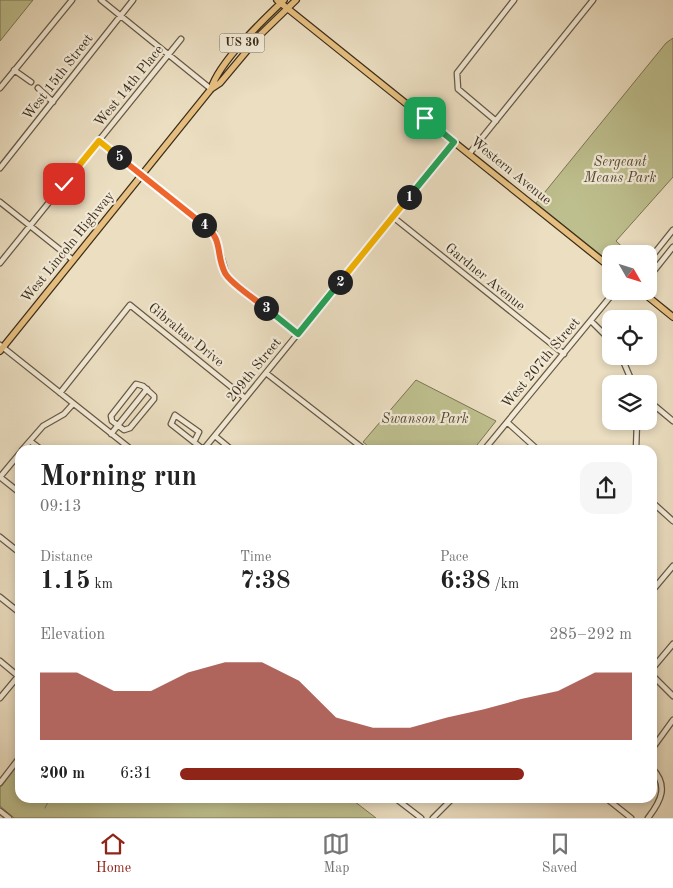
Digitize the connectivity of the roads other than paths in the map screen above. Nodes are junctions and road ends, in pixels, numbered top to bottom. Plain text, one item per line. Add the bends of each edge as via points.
1 (72, 0) edge
2 (101, 0) edge
3 (133, 0) edge
4 (296, 0) edge
5 (514, 0) edge
6 (592, 0) edge
7 (281, 1) edge
8 (288, 8) junction
9 (121, 16) junction
10 (181, 39) dead end
11 (169, 55) junction
12 (14, 70) junction
13 (31, 82) dead end
14 (0, 88) edge
15 (38, 88) dead end
16 (211, 89) junction
17 (53, 102) junction
18 (496, 121) junction
19 (99, 141) junction
20 (454, 142) junction
21 (470, 154) junction
22 (0, 168) edge
23 (142, 175) junction
24 (0, 202) edge
25 (393, 218) junction
26 (30, 226) junction
27 (673, 230) edge
28 (673, 247) edge
29 (658, 249) edge
30 (73, 260) junction
31 (602, 261) edge
32 (0, 263) edge
33 (658, 266) edge
34 (608, 300) edge
35 (652, 300) edge
36 (673, 317) edge
37 (591, 321) junction
38 (602, 332) edge
39 (298, 334) junction
40 (1, 347) edge
41 (564, 354) junction
42 (266, 373) junction
43 (147, 389) junction
44 (60, 393) junction
45 (245, 398) junction
46 (73, 404) junction
47 (657, 408) edge
48 (673, 421) edge
49 (507, 422) junction
50 (118, 425) junction
51 (637, 430) edge
52 (111, 434) junction
53 (215, 436) junction
54 (30, 440) junction
55 (194, 442) junction
56 (26, 445) edge
57 (36, 445) edge
58 (125, 445) edge
59 (197, 445) edge
60 (207, 445) edge
61 (226, 445) edge
62 (359, 445) edge
63 (488, 445) edge
64 (532, 445) edge
65 (636, 445) edge
66 (15, 458) edge
67 (0, 477) edge
68 (15, 489) edge
69 (657, 507) edge
70 (673, 521) edge
71 (0, 537) edge
72 (15, 549) edge
73 (673, 566) edge
74 (657, 585) edge
75 (0, 597) edge
76 (15, 609) edge
77 (673, 644) edge
78 (0, 661) edge
79 (657, 663) edge
80 (15, 672) edge
81 (15, 680) edge
82 (657, 680) edge
83 (673, 696) edge
84 (0, 698) edge
85 (673, 720) edge
86 (657, 742) edge
87 (15, 764) edge
88 (657, 776) edge
89 (0, 783) edge
90 (402, 803) edge
91 (448, 803) edge
92 (612, 803) edge
93 (0, 811) edge
94 (7, 818) edge
95 (421, 818) edge
96 (433, 818) edge
97 (631, 818) edge
98 (648, 818) edge

1 - 12 street
2 - 9 street
3 - 9 street, West 15th Street
4 - 8 main road, US 30
5 - 18 street via 457,74 458,88
6 - 18 street
7 - 8 main road, Western Avenue
7 - 16 main road, West Lincoln Highway / US 30 via 235,52 214,79
8 - 16 main road, West Lincoln Highway / US 30
8 - 20 main road, Western Avenue
9 - 11 street
9 - 17 street, West 15th Street
10 - 11 street, West 14th Place
11 - 16 street
11 - 19 street, West 14th Place
12 - 13 street
12 - 14 street
15 - 17 street
16 - 23 main road, West Lincoln Highway / US 30
17 - 22 street, West 15th Street
18 - 21 street
19 - 23 street
19 - 26 street, West 14th Place
20 - 21 main road, Western Avenue
20 - 25 street, 209th Street
21 - 31 main road, Western Avenue
23 - 30 main road, West Lincoln Highway / US 30
23 - 39 street via 214,232 227,276
24 - 26 street
25 - 39 street, 209th Street
25 - 41 street, Gardner Avenue
26 - 30 street
26 - 32 street, West 14th Place
27 - 29 street
28 - 33 street
30 - 40 main road, West Lincoln Highway / US 30
34 - 37 street, West 207th Street
35 - 36 main road
37 - 38 street
37 - 41 street, West 207th Street
39 - 42 street, 209th Street
40 - 44 street
41 - 49 street, West 207th Street
42 - 45 street, 209th Street
42 - 62 street
43 - 50 street
43 - 50 street via 154,399 127,430
43 - 50 street via 136,384 116,408 111,418
44 - 45 street, Gibraltar Drive via 130,305
44 - 46 street
45 - 53 street, 209th Street
46 - 52 street
46 - 54 street
47 - 48 street
49 - 63 street, West 207th Street
49 - 64 street
50 - 52 street
51 - 65 street
52 - 58 street
53 - 60 street, 209th Street
53 - 61 street
54 - 56 street
54 - 57 street
55 - 55 street via 172,424 175,415 199,432
55 - 59 street
66 - 67 street
67 - 68 street
69 - 70 street
71 - 72 street
73 - 74 street
75 - 76 street
77 - 79 street
78 - 80 street
81 - 84 street
82 - 83 street
85 - 86 street
87 - 89 street
88 - 98 street via 662,783 662,794 660,803
90 - 95 street
91 - 96 street
92 - 97 street
93 - 94 street

